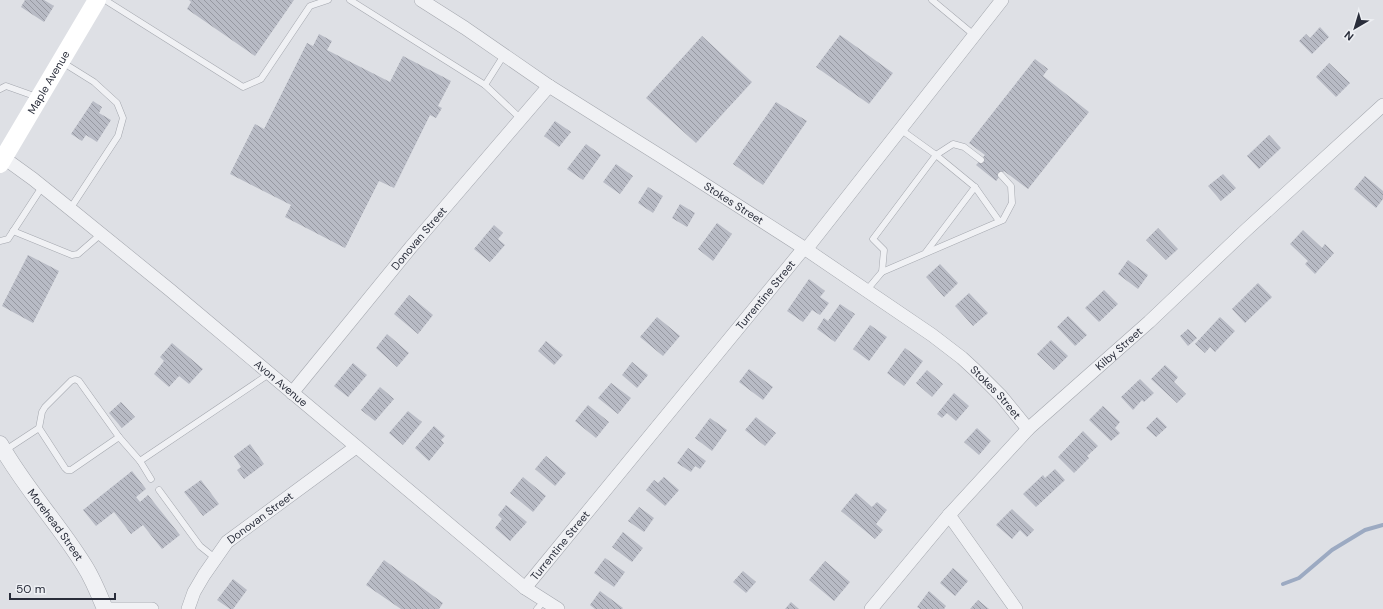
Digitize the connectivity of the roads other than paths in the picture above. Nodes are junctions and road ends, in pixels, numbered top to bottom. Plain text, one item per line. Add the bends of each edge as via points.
1 (97, 0) edge
2 (105, 0) edge
3 (328, 0) edge
4 (350, 0) edge
5 (420, 0) edge
6 (932, 0) edge
7 (1002, 0) edge
8 (974, 35) junction
9 (504, 55) junction
10 (61, 61) junction
11 (485, 85) junction
12 (549, 86) junction
13 (0, 89) edge
14 (39, 98) junction
15 (1383, 106) edge
16 (521, 119) junction
17 (900, 129) junction
18 (936, 155) junction
19 (981, 160) dead end
20 (2, 161) edge
21 (1001, 175) dead end
22 (42, 187) junction
23 (975, 187) junction
24 (70, 209) junction
25 (999, 221) junction
26 (13, 231) junction
27 (101, 234) junction
28 (0, 241) edge
29 (804, 248) junction
30 (925, 253) junction
31 (882, 272) junction
32 (866, 291) junction
33 (269, 374) junction
34 (292, 393) junction
35 (39, 428) junction
36 (1028, 429) junction
37 (119, 437) junction
38 (2, 447) edge
39 (356, 447) junction
40 (140, 461) junction
41 (151, 478) dead end
42 (159, 490) dead end
43 (949, 515) junction
44 (215, 558) junction
45 (525, 588) junction
46 (541, 605) edge
47 (105, 609) edge
48 (152, 609) edge
49 (188, 609) edge
50 (558, 609) edge
51 (871, 609) edge
52 (1016, 609) edge

1 - 10 main road, Maple Avenue
2 - 3 lane via 243,87 261,79 310,6
4 - 11 lane
5 - 9 street, Stokes Street
6 - 8 lane
7 - 8 street, Turrentine Street
8 - 17 street, Turrentine Street
9 - 11 lane
9 - 12 street, Stokes Street
10 - 14 main road, Maple Avenue
10 - 24 lane via 94,82 117,103 123,118 118,136
11 - 16 lane
12 - 16 street, Donovan Street
12 - 29 street, Stokes Street
13 - 14 lane via 6,86
14 - 20 main road, Maple Avenue
15 - 36 street, Kilby Street via 1149,322
16 - 34 street, Donovan Street via 416,241
17 - 18 lane
17 - 29 street, Turrentine Street via 808,247
18 - 19 lane via 953,144 964,147
18 - 23 lane
18 - 31 lane via 872,239 884,250
20 - 22 street, Avon Avenue
21 - 25 lane via 1012,186 1012,204 1003,220
22 - 24 street, Avon Avenue
22 - 26 lane
23 - 25 lane
23 - 30 lane
24 - 27 street, Avon Avenue
25 - 30 lane
26 - 27 lane via 72,255 78,254
26 - 28 lane via 8,239
27 - 33 street, Avon Avenue
29 - 32 street, Stokes Street
29 - 45 street, Turrentine Street
30 - 31 lane
31 - 32 lane
32 - 36 street, Stokes Street via 962,358 1001,396
33 - 34 street, Avon Avenue
33 - 40 lane
34 - 39 street, Avon Avenue
35 - 37 lane via 67,470 71,470
35 - 37 lane via 45,407 75,379
35 - 38 lane
36 - 43 street, Kilby Street
37 - 40 lane
38 - 47 street, Morehead Street via 84,564
39 - 44 street, Donovan Street via 228,542
39 - 45 street, Avon Avenue
40 - 41 lane
42 - 44 lane via 200,546
43 - 51 street, Kilby Street
43 - 52 street
44 - 49 street, Donovan Street via 194,592
45 - 46 street, Avon Avenue
46 - 50 street, Avon Avenue
47 - 48 street

